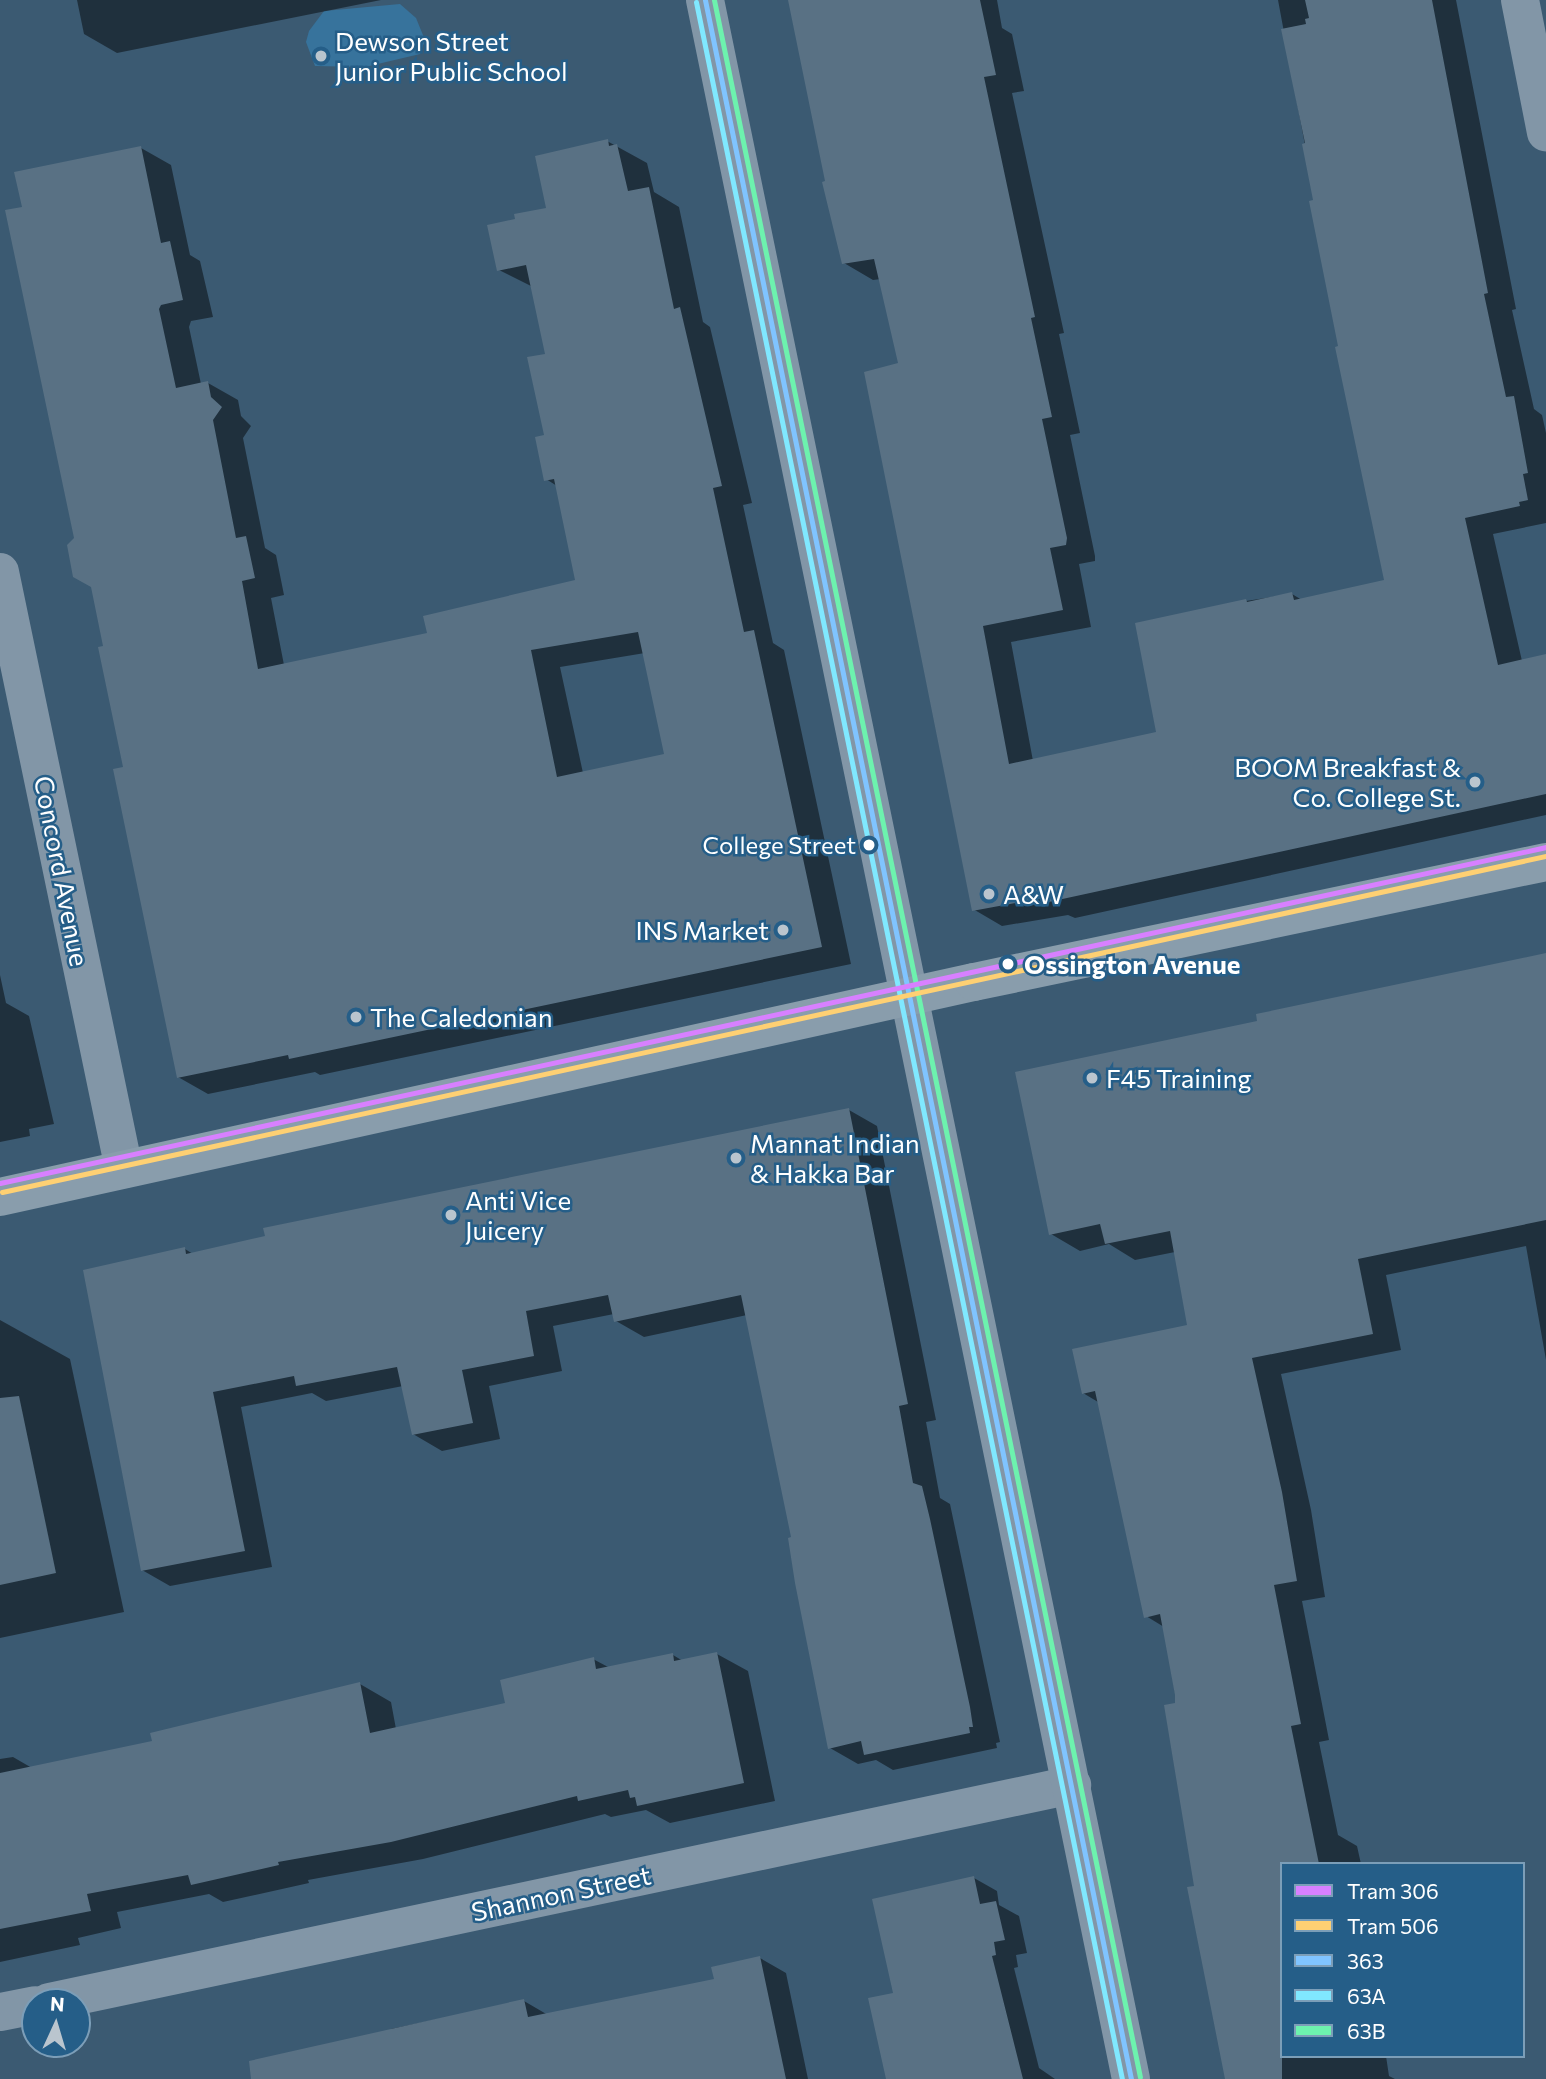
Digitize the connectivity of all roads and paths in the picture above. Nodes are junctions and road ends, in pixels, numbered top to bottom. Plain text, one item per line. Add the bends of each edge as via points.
1 (705, 0) edge
2 (1520, 0) edge
3 (1546, 132) edge
4 (0, 572) edge
5 (1546, 862) edge
6 (909, 996) junction
7 (124, 1169) junction
8 (0, 1197) edge
9 (1072, 1785) junction
10 (91, 1993) edge
11 (21, 2008) edge
12 (0, 2012) edge
13 (1131, 2079) edge

1 - 6 street
2 - 3 street
4 - 7 street, Concord Avenue
5 - 6 main road
6 - 7 main road
6 - 9 street
7 - 8 main road
9 - 10 street, Shannon Street
9 - 13 street
11 - 12 street

